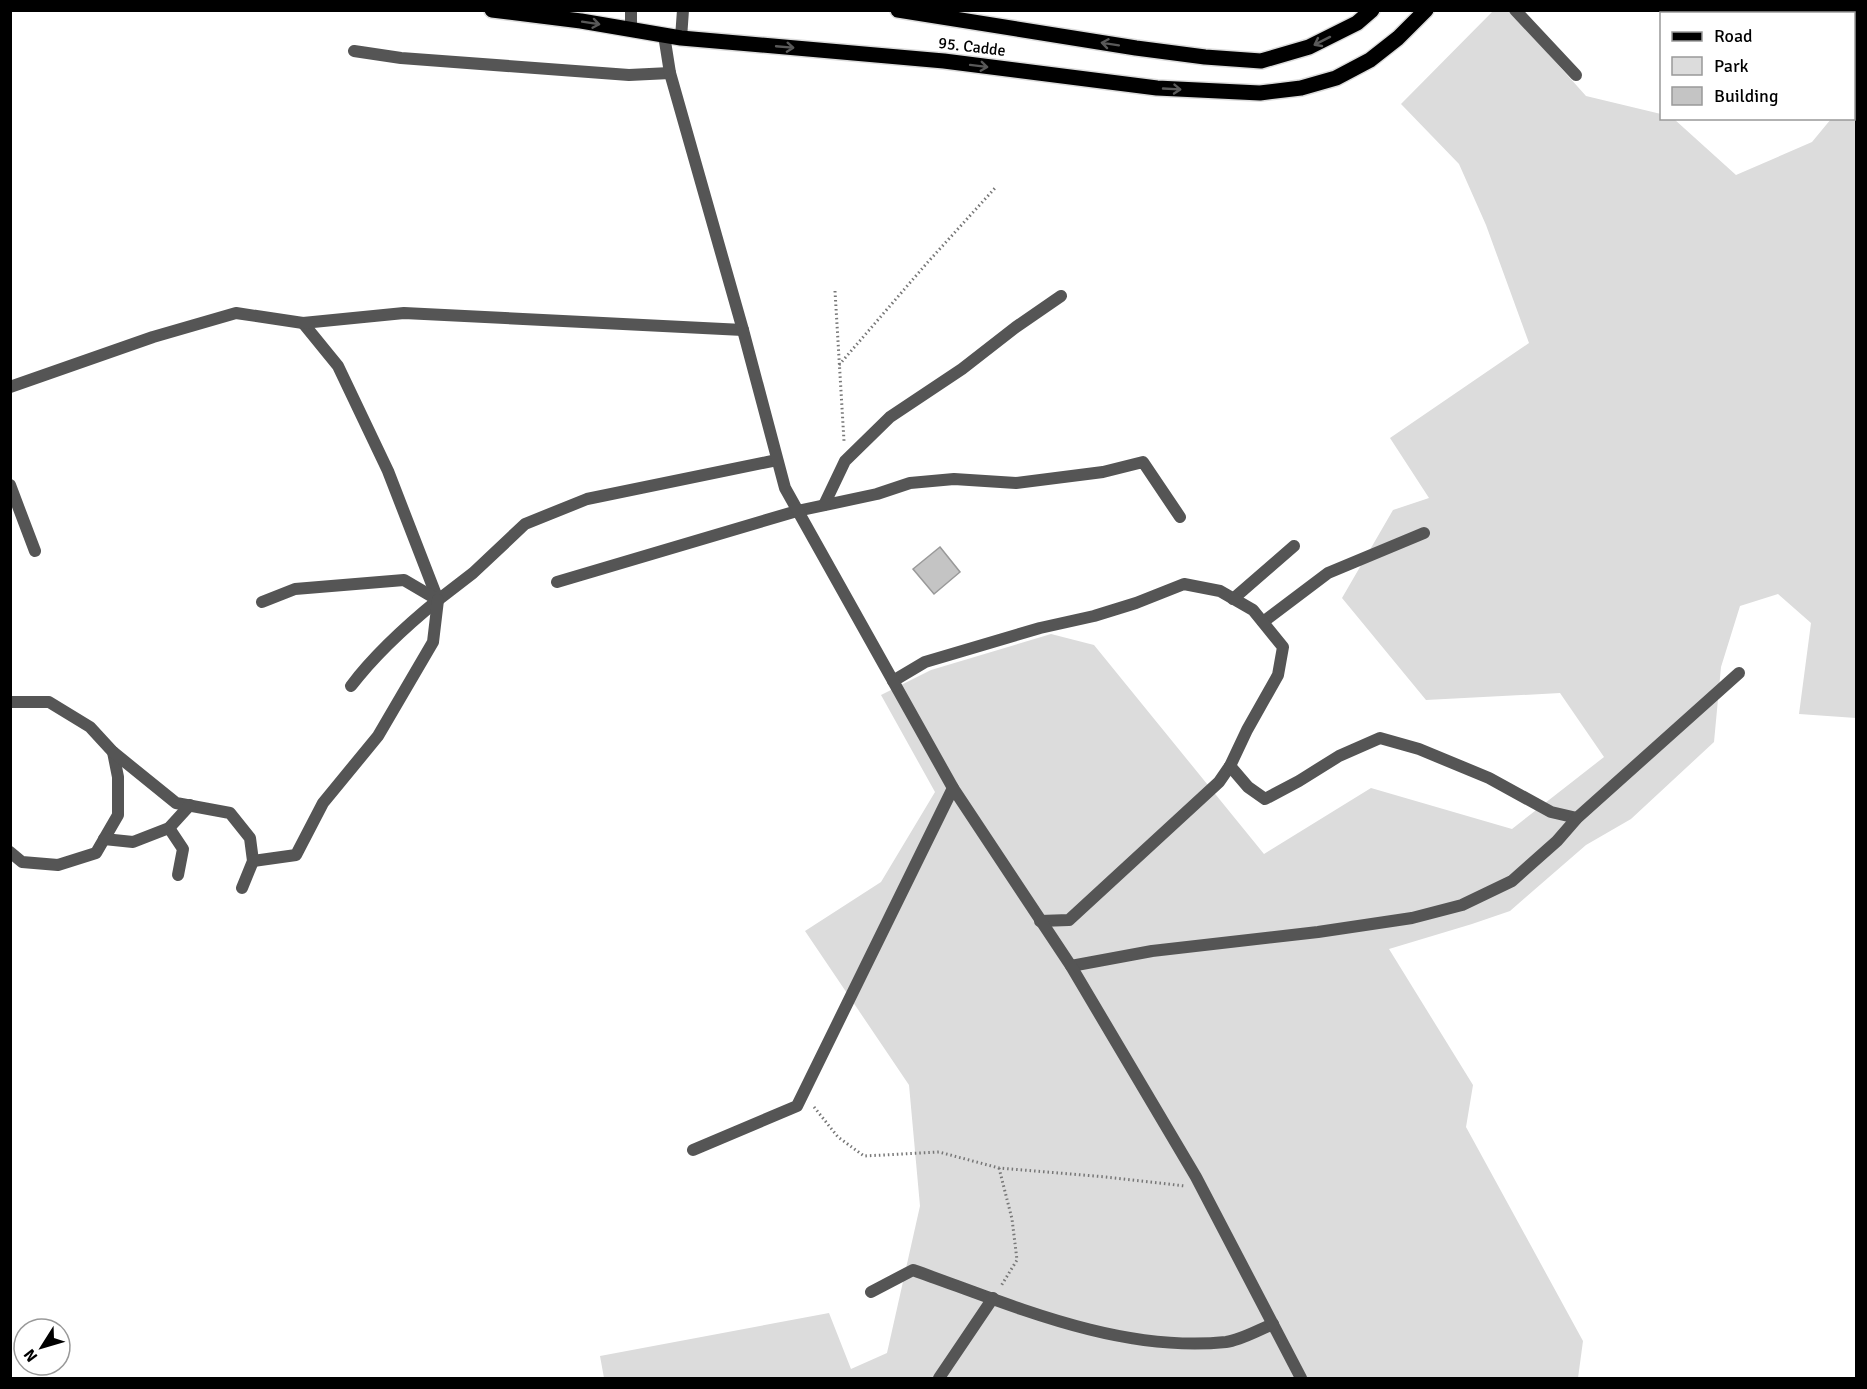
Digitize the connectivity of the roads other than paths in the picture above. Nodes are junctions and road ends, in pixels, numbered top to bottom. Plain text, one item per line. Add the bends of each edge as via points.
1 (492, 10) edge
2 (631, 10) edge
3 (683, 10) edge
4 (898, 10) edge
5 (1372, 10) edge
6 (1426, 10) edge
7 (1515, 10) edge
8 (631, 29) junction
9 (664, 35) junction
10 (681, 38) junction
11 (354, 51) dead end
12 (670, 73) junction
13 (1576, 75) dead end
14 (1061, 296) dead end
15 (303, 323) junction
16 (743, 330) junction
17 (10, 387) edge
18 (777, 460) junction
19 (10, 485) edge
20 (824, 505) junction
21 (798, 511) junction
22 (1180, 517) dead end
23 (1424, 533) dead end
24 (1294, 546) dead end
25 (35, 551) dead end
26 (557, 582) dead end
27 (1233, 599) junction
28 (438, 600) junction
29 (262, 602) dead end
30 (1263, 622) junction
31 (1740, 674) dead end
32 (893, 681) junction
33 (351, 686) dead end
34 (10, 702) edge
35 (113, 752) junction
36 (1230, 766) junction
37 (953, 788) junction
38 (190, 805) junction
39 (1576, 818) junction
40 (169, 828) junction
41 (104, 839) junction
42 (10, 852) edge
43 (253, 861) junction
44 (178, 875) dead end
45 (242, 888) dead end
46 (1040, 921) junction
47 (1071, 966) junction
48 (693, 1150) dead end
49 (871, 1292) dead end
50 (993, 1298) junction
51 (1273, 1324) junction
52 (939, 1378) edge
53 (1301, 1378) edge

1 -> 8 main road, 95. Cadde
2 - 8 street
3 - 10 street
5 -> 4 main road, 95. Cadde via 1308,47 1262,61 1136,48
10 -> 6 main road, 95. Cadde via 944,61 1157,88 1260,93 1301,88 1336,78 1370,60
7 - 13 street
8 - 9 main road, 95. Cadde
9 - 10 main road, 95. Cadde
9 - 12 street
11 - 12 street via 618,74
12 - 16 street
14 - 20 street via 890,417 845,461
15 - 16 street via 404,313
15 - 17 street via 236,313 153,337
15 - 28 street via 338,366 388,471
16 - 18 street
18 - 21 street via 784,488
18 - 28 street via 587,499 525,524
19 - 25 street
20 - 21 street
20 - 22 street via 910,483 954,479 1016,483 1103,472 1143,462
21 - 26 street
21 - 32 street
23 - 30 street via 1328,573
24 - 27 street
27 - 30 street via 1253,610
27 - 32 street via 1220,591 1185,584 1094,616 925,662
28 - 29 street via 404,580 295,589
28 - 33 street via 368,664
28 - 43 street via 433,642 378,736 323,803 296,855
30 - 36 street via 1283,647 1278,675
31 - 39 street
32 - 37 street
34 - 35 street via 49,702 90,727
35 - 38 street via 176,803
35 - 41 street via 118,777 118,815
36 - 39 street via 1265,799 1339,756 1380,738 1419,749 1489,778 1551,812
36 - 46 street via 1219,782 1069,920
37 - 46 street
37 - 48 street via 797,1106
38 - 40 street
38 - 43 street via 230,813 250,838
39 - 47 street via 1557,841 1512,881 1462,904 1412,918 1318,933 1152,951
40 - 41 street via 133,842
40 - 44 street via 183,849
41 - 42 street via 96,853 58,865 22,862
43 - 45 street
46 - 47 street
47 - 51 street via 1202,1188
49 - 50 street via 913,1270
50 - 51 street via 1077,1326 1161,1343 1228,1342
50 - 52 street
51 - 53 street

